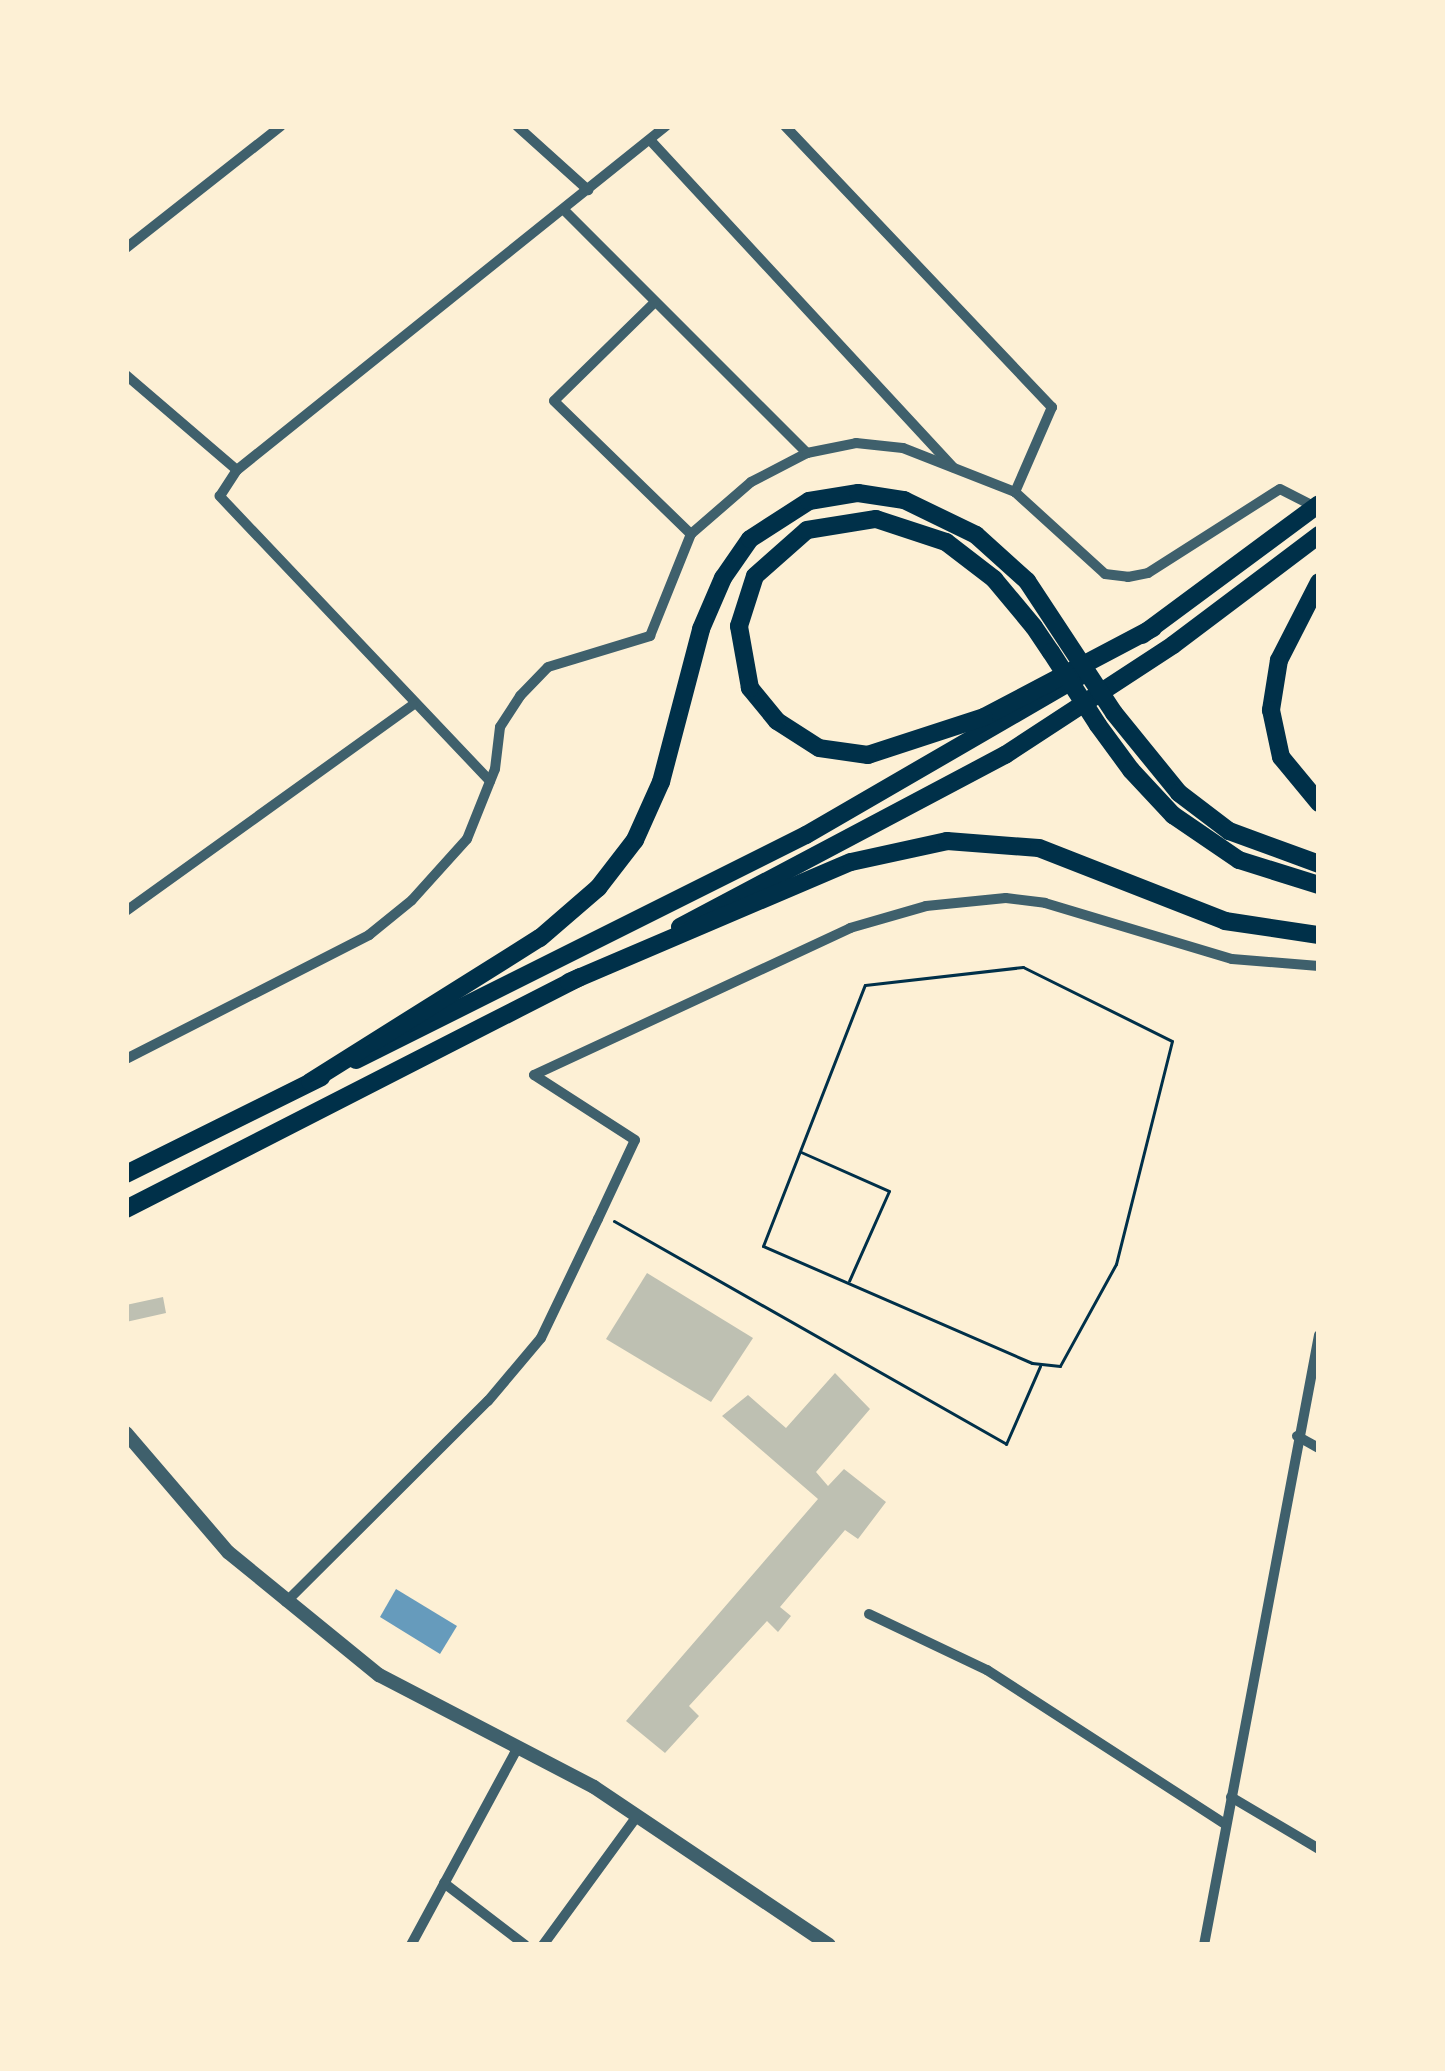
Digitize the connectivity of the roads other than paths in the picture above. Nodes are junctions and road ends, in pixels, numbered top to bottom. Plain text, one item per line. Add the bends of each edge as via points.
1 (280, 126) edge
2 (517, 126) edge
3 (666, 126) edge
4 (785, 126) edge
5 (650, 140) junction
6 (588, 190) junction
7 (564, 210) junction
8 (126, 248) edge
9 (655, 302) junction
10 (126, 374) edge
11 (807, 454) junction
12 (955, 469) junction
13 (237, 470) junction
14 (1015, 492) junction
15 (1317, 506) edge
16 (691, 534) junction
17 (1319, 535) edge
18 (1319, 582) edge
19 (1153, 628) junction
20 (413, 705) junction
21 (1106, 719) junction
22 (490, 781) junction
23 (1319, 803) edge
24 (1319, 864) edge
25 (1319, 885) edge
26 (126, 911) edge
27 (1319, 935) edge
28 (1319, 966) edge
29 (569, 982) junction
30 (126, 1058) edge
31 (310, 1082) junction
32 (126, 1174) edge
33 (126, 1209) edge
34 (1319, 1335) edge
35 (126, 1433) edge
36 (1297, 1436) junction
37 (1319, 1448) edge
38 (286, 1602) junction
39 (868, 1615) dead end
40 (517, 1749) junction
41 (1231, 1797) junction
42 (637, 1816) junction
43 (1225, 1824) junction
44 (1319, 1849) edge
45 (444, 1883) junction
46 (808, 1939) edge
47 (412, 1944) edge
48 (525, 1945) edge
49 (543, 1945) edge
50 (829, 1945) edge
51 (1204, 1945) edge

1 - 8 street
2 - 6 street
3 - 5 street
4 - 14 street via 1052,407
5 - 6 street
5 - 12 street
6 - 7 street
7 - 9 street
7 - 13 street
9 - 11 street
9 - 16 street via 554,401
10 - 13 street
11 - 12 street via 880,446
11 - 16 street via 751,482
12 - 14 street
13 - 20 street via 220,496 226,510
14 - 15 street via 1105,574 1129,577 1280,489
15 - 19 highway
16 - 22 street via 650,636 548,667 500,727
17 - 29 highway via 1173,645 1005,755
18 - 23 highway via 1279,660 1271,710 1281,757
19 - 21 highway via 984,716 868,755 819,748 777,721 750,688 739,626 755,576 787,542 830,523 876,519 968,557 1051,652
19 - 31 highway via 989,734 806,835
20 - 22 street
20 - 26 street
21 - 24 highway via 1204,814 1277,854
21 - 25 highway via 1151,793 1196,833 1240,860
21 - 31 highway via 1068,640 1000,555 929,508 858,493 788,512 750,539 723,578 661,782 635,840 598,888 540,938
22 - 30 street via 467,839 369,935
27 - 29 highway via 1225,921 1039,848 946,841 851,862
28 - 38 street via 1232,958 1094,915 1006,898 882,916 534,1075 635,1140 601,1213 541,1338
29 - 33 highway
31 - 32 highway
34 - 36 street
35 - 38 street via 228,1552
36 - 37 street
36 - 41 street
38 - 40 street via 380,1675
39 - 43 street via 987,1670
40 - 42 street
40 - 45 street
41 - 43 street
41 - 44 street
42 - 46 street
42 - 49 street
43 - 51 street
45 - 47 street
45 - 48 street
46 - 50 street

